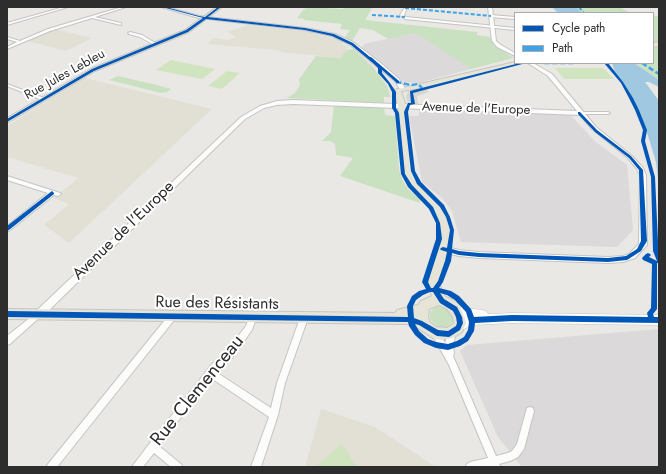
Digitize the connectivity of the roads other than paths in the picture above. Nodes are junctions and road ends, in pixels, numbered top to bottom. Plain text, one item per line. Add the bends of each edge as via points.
1 (67, 7) edge
2 (125, 7) edge
3 (163, 7) edge
4 (220, 7) edge
5 (406, 7) edge
6 (490, 7) edge
7 (491, 16) junction
8 (92, 17) junction
9 (206, 17) junction
10 (514, 18) edge
11 (7, 24) edge
12 (120, 24) dead end
13 (492, 27) junction
14 (514, 29) edge
15 (130, 33) dead end
16 (7, 38) edge
17 (19, 42) junction
18 (155, 44) junction
19 (7, 48) edge
20 (514, 54) edge
21 (514, 62) edge
22 (532, 64) edge
23 (7, 85) edge
24 (400, 90) junction
25 (43, 99) junction
26 (402, 106) junction
27 (608, 112) dead end
28 (579, 113) junction
29 (9, 118) edge
30 (7, 178) edge
31 (7, 229) edge
32 (443, 249) junction
33 (435, 275) junction
34 (442, 301) junction
35 (425, 306) junction
36 (7, 309) edge
37 (455, 309) junction
38 (40, 312) junction
39 (7, 314) edge
40 (253, 315) junction
41 (172, 317) junction
42 (304, 318) junction
43 (512, 318) junction
44 (659, 320) edge
45 (430, 329) junction
46 (455, 330) junction
47 (7, 341) edge
48 (452, 362) junction
49 (211, 373) junction
50 (530, 411) dead end
51 (274, 415) junction
52 (153, 446) junction
53 (495, 464) edge
54 (51, 467) edge
55 (136, 467) edge
56 (178, 467) edge
57 (256, 467) edge
58 (470, 467) edge

1 - 11 street
2 - 8 street
3 - 9 street
4 - 9 main road, Rue Jules Lebleu
5 - 13 street via 402,15 405,17
6 - 7 street
7 - 10 street
7 - 13 street
8 - 12 street
8 - 17 street
9 - 18 main road, Rue Jules Lebleu via 179,34
9 - 24 street via 330,34 350,42 370,58
13 - 14 street
13 - 20 street via 496,43
15 - 18 street
16 - 17 street
17 - 19 street
18 - 25 main road, Rue Jules Lebleu via 92,70
21 - 24 main road
22 - 28 street via 551,77
23 - 25 street
24 - 26 main road
25 - 29 main road, Rue Jules Lebleu
26 - 28 street, Avenue de l'Europe
26 - 32 main road via 407,170 413,183 432,202 442,217 446,235
26 - 38 street, Avenue de l'Europe via 289,102 265,106 246,115
27 - 28 street
28 - 32 street via 596,131 630,157 641,170 644,241 639,250 623,259 602,260 467,254
30 - 31 street via 55,193
32 - 33 main road
33 - 34 main road via 434,288
33 - 35 main road
34 - 35 main road via 433,300
34 - 37 main road
35 - 40 main road, Rue des Résistants via 416,312 403,314
35 - 45 main road via 422,318
36 - 38 main road, Rue des Résistants
37 - 43 main road
37 - 46 main road via 460,319
38 - 39 main road, Rue des Résistants
38 - 40 main road, Rue des Résistants
38 - 41 main road, Rue des Résistants
38 - 47 street
40 - 41 main road, Rue des Résistants
40 - 42 main road, Rue des Résistants
40 - 49 street, Rue Clemenceau via 249,328 229,355
41 - 54 street
42 - 45 main road, Rue des Résistants via 410,319
42 - 51 street via 281,383
43 - 44 main road
43 - 46 main road via 471,320
45 - 46 main road via 445,335
45 - 48 street via 441,341
46 - 48 street via 449,344
48 - 53 street
49 - 51 street
49 - 52 street, Rue Clemenceau
50 - 53 street via 517,452
51 - 57 street
52 - 55 street, Rue Clemenceau
52 - 56 street
53 - 58 street

